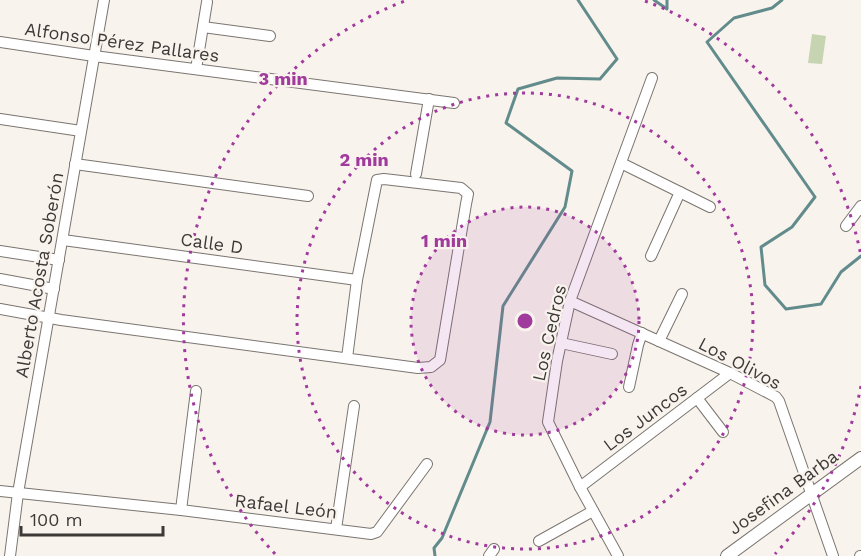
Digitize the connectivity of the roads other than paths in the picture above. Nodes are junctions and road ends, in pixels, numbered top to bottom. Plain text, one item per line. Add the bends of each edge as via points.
1 (104, 0) edge
2 (207, 2) dead end
3 (203, 27) junction
4 (270, 36) dead end
5 (0, 42) edge
6 (94, 56) junction
7 (196, 69) junction
8 (652, 78) dead end
9 (429, 99) junction
10 (454, 102) dead end
11 (0, 119) edge
12 (81, 131) junction
13 (621, 163) junction
14 (75, 164) junction
15 (416, 174) dead end
16 (680, 192) junction
17 (308, 196) dead end
18 (861, 206) edge
19 (710, 207) dead end
20 (846, 226) dead end
21 (63, 240) junction
22 (0, 251) edge
23 (651, 256) dead end
24 (59, 260) junction
25 (0, 279) edge
26 (357, 280) junction
27 (54, 289) junction
28 (682, 294) dead end
29 (570, 301) junction
30 (0, 309) edge
31 (48, 317) junction
32 (642, 333) junction
33 (659, 342) junction
34 (561, 343) junction
35 (612, 354) dead end
36 (346, 358) junction
37 (730, 373) junction
38 (629, 387) dead end
39 (196, 391) dead end
40 (697, 398) junction
41 (354, 406) dead end
42 (723, 432) dead end
43 (861, 458) edge
44 (427, 464) dead end
45 (580, 487) junction
46 (0, 491) edge
47 (18, 493) junction
48 (811, 493) junction
49 (181, 510) junction
50 (593, 511) junction
51 (336, 529) junction
52 (539, 541) dead end
53 (10, 556) edge
54 (618, 556) edge
55 (727, 556) edge
56 (832, 556) edge

1 - 6 street, Alberto Acosta Soberón
2 - 3 street
3 - 4 street
3 - 7 street
5 - 6 street, Alfonso Pérez Pallares
6 - 7 street, Alfonso Pérez Pallares
6 - 12 street, Alberto Acosta Soberón
7 - 9 street, Alfonso Pérez Pallares
8 - 13 street, Los Cedros
9 - 10 street, Alfonso Pérez Pallares
9 - 15 street
11 - 12 street
12 - 14 street, Alberto Acosta Soberón
13 - 16 street
13 - 29 street, Los Cedros
14 - 17 street
14 - 21 street, Alberto Acosta Soberón
16 - 19 street
16 - 23 street
18 - 20 street
21 - 24 street, Alberto Acosta Soberón
21 - 26 street, Calle D
22 - 24 street
24 - 27 street, Alberto Acosta Soberón
25 - 27 street
26 - 36 street
26 - 36 street via 377,180 461,188 468,194 440,360 431,367 418,368
27 - 31 street, Alberto Acosta Soberón
28 - 33 street
29 - 32 street, Los Olivos
29 - 34 street, Los Cedros
30 - 31 street
31 - 36 street
31 - 47 street, Alberto Acosta Soberón
32 - 33 street, Los Olivos
32 - 38 street
33 - 37 street, Los Olivos
34 - 35 street
34 - 45 street, Los Cedros via 548,424
37 - 40 street, Los Juncos
37 - 48 street, Los Olivos via 779,401
39 - 49 street
40 - 42 street
40 - 45 street, Los Juncos
41 - 51 street
43 - 48 street, Josefina Barba
44 - 51 street, Rafael León via 377,532
45 - 50 street, Los Cedros
46 - 47 street, Rafael León
47 - 49 street, Rafael León
47 - 53 street, Alberto Acosta Soberón
48 - 55 street, Josefina Barba
48 - 56 street, Los Olivos
49 - 51 street, Rafael León
50 - 52 street
50 - 54 street, Los Cedros

